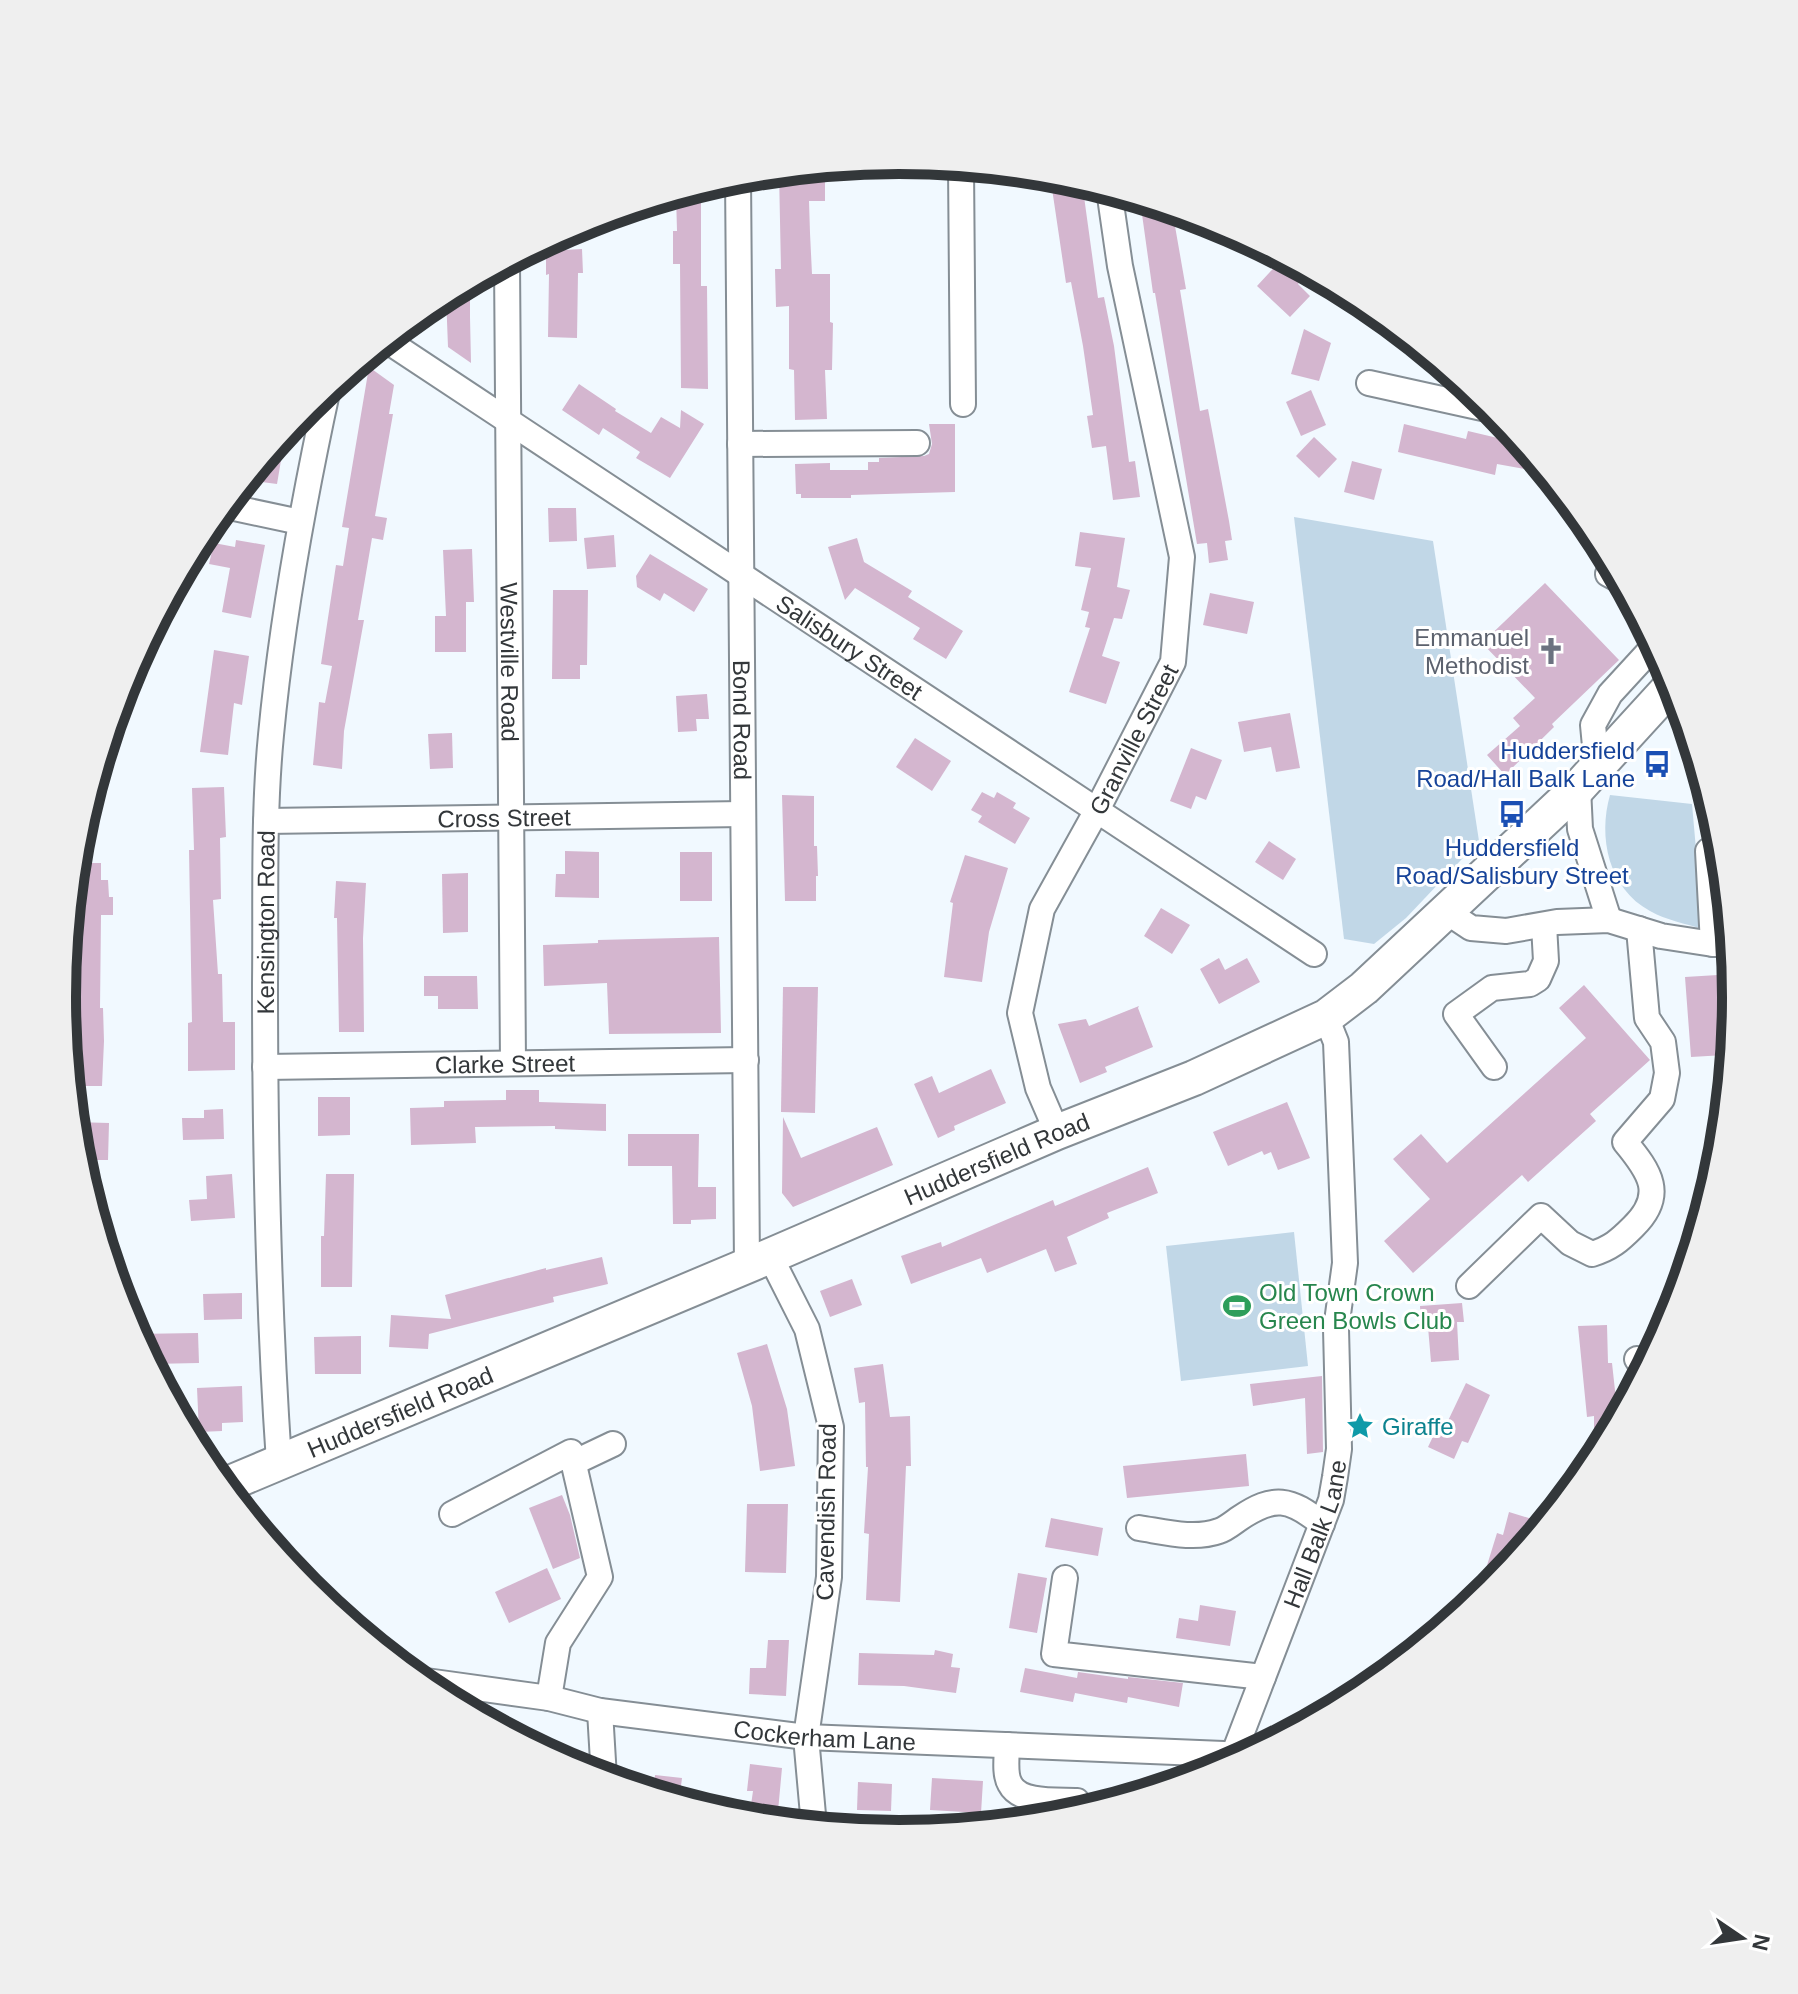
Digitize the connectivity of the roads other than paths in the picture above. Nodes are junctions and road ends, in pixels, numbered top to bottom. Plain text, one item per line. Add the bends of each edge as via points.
1 (961, 177) edge
2 (738, 190) edge
3 (1111, 202) edge
4 (507, 274) edge
5 (395, 346) edge
6 (1369, 383) dead end
7 (963, 404) dead end
8 (1471, 405) edge
9 (324, 409) edge
10 (508, 420) junction
11 (917, 443) dead end
12 (740, 444) junction
13 (237, 509) edge
14 (300, 522) junction
15 (741, 574) junction
16 (1647, 654) edge
17 (1664, 694) edge
18 (1587, 778) junction
19 (1097, 810) junction
20 (743, 814) junction
21 (511, 817) junction
22 (266, 821) junction
23 (1708, 851) dead end
24 (1717, 910) edge
25 (1447, 912) junction
26 (1609, 920) junction
27 (1544, 925) junction
28 (1639, 929) junction
29 (1720, 944) edge
30 (1314, 954) dead end
31 (1326, 1017) junction
32 (746, 1060) junction
33 (513, 1063) junction
34 (265, 1067) junction
35 (1494, 1067) dead end
36 (1057, 1132) junction
37 (759, 1261) junction
38 (1469, 1286) dead end
39 (613, 1444) dead end
40 (279, 1462) junction
41 (573, 1463) junction
42 (234, 1481) edge
43 (452, 1514) dead end
44 (1322, 1524) junction
45 (1139, 1528) dead end
46 (1065, 1578) dead end
47 (1263, 1677) junction
48 (446, 1684) edge
49 (549, 1698) junction
50 (600, 1711) junction
51 (806, 1737) junction
52 (1244, 1744) edge
53 (1007, 1745) junction
54 (1222, 1753) edge
55 (603, 1764) edge
56 (1074, 1801) edge
57 (813, 1815) edge

1 - 7 street
2 - 12 street, Bond Road
3 - 19 street, Granville Street via 1182,557 1173,662
4 - 10 street, Westville Road
5 - 10 street, Salisbury Street
6 - 8 street
9 - 14 street, Kensington Road
10 - 15 street, Salisbury Street
10 - 21 street, Westville Road
11 - 12 street
12 - 15 street, Bond Road
13 - 14 street
14 - 22 street, Kensington Road via 271,735
15 - 19 street, Salisbury Street
15 - 20 street, Bond Road
16 - 18 street via 1610,694 1593,725
17 - 18 highway, Huddersfield Road
18 - 25 highway, Huddersfield Road
18 - 26 street via 1580,829
19 - 30 street, Salisbury Street
19 - 36 street, Granville Street via 1042,909 1020,1013 1038,1088
20 - 21 street, Cross Street
20 - 32 street, Bond Road
21 - 22 street, Cross Street
21 - 33 street, Westville Road
22 - 34 street, Kensington Road
23 - 24 street
25 - 27 street via 1471,928 1506,931
25 - 31 highway, Huddersfield Road
26 - 27 street
26 - 28 street
27 - 35 street via 1546,961 1538,979 1492,988 1456,1014
28 - 29 street
28 - 38 street via 1647,1018 1663,1042 1667,1073 1662,1099 1625,1142 1645,1166 1652,1190 1648,1213 1612,1248 1592,1254 1570,1243 1541,1216
31 - 36 highway, Huddersfield Road via 1194,1078
31 - 44 street, Hall Balk Lane via 1336,1042 1345,1263 1336,1329 1339,1449
32 - 33 street, Clarke Street
32 - 37 street, Bond Road
33 - 34 street, Clarke Street
34 - 40 street, Kensington Road
36 - 37 highway, Huddersfield Road
37 - 40 highway, Huddersfield Road
37 - 51 street, Cavendish Road via 807,1329 831,1427 829,1577
39 - 41 street
40 - 42 highway, Huddersfield Road
41 - 43 street via 571,1452
41 - 49 street via 600,1577 558,1643
44 - 45 street via 1303,1508 1282,1501 1258,1506 1220,1531 1193,1535
44 - 47 street, Hall Balk Lane
46 - 47 street via 1054,1654
47 - 52 street, Hall Balk Lane
48 - 49 street, Cockerham Lane
49 - 50 street, Cockerham Lane
50 - 51 street, Cockerham Lane
50 - 55 street
51 - 53 street, Cockerham Lane
51 - 57 street, Cavendish Road
53 - 54 street, Cockerham Lane
53 - 56 street via 1009,1783 1018,1792

